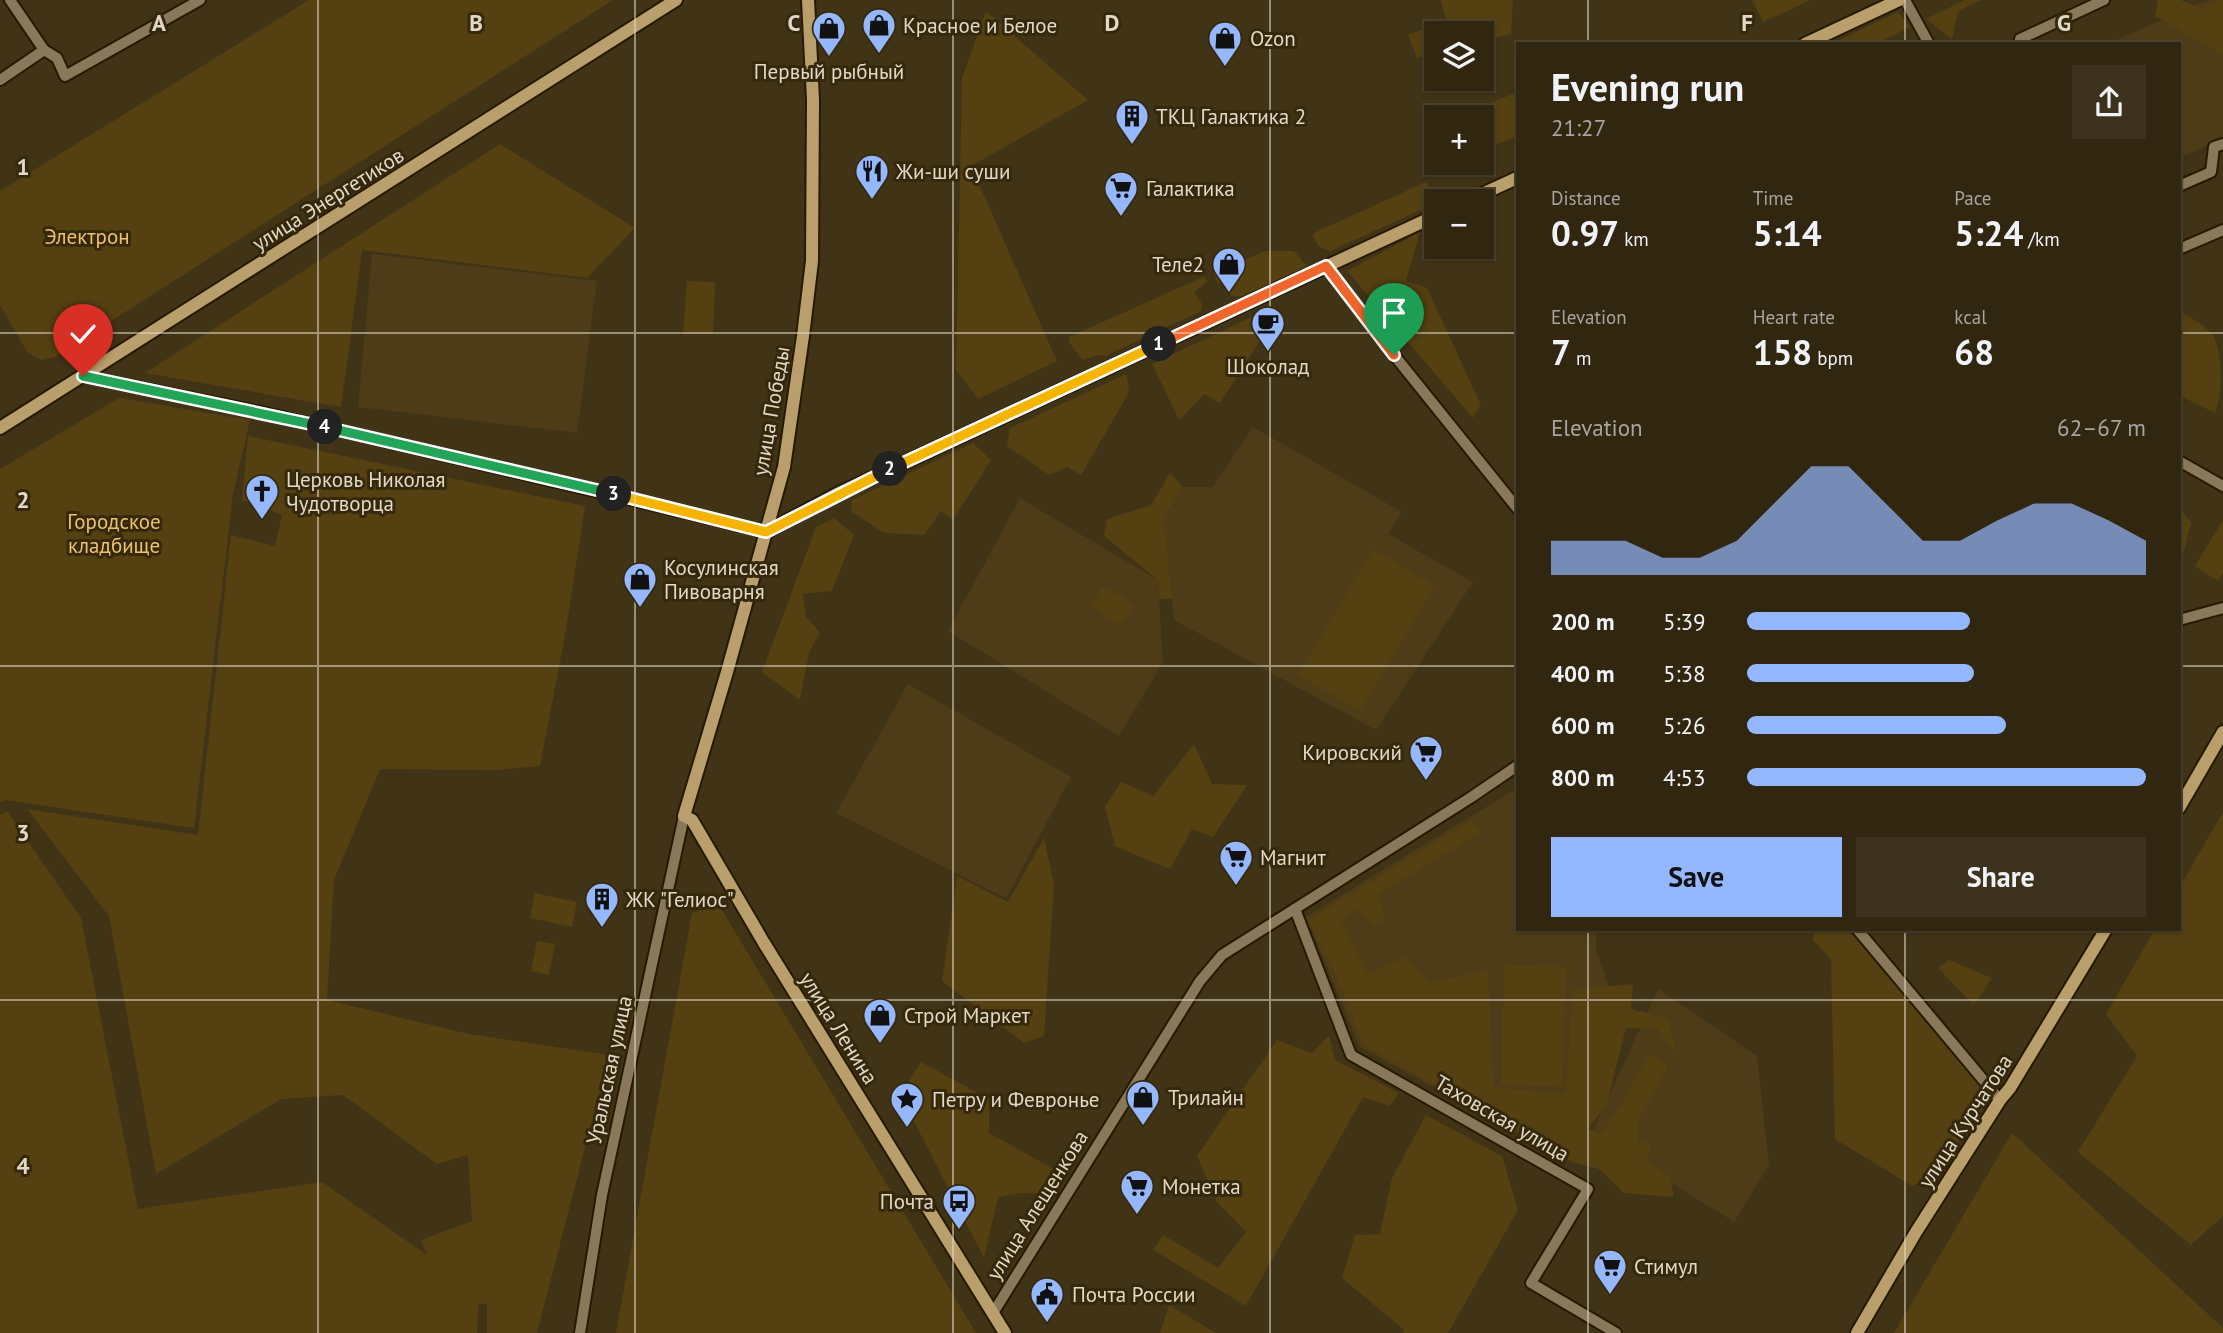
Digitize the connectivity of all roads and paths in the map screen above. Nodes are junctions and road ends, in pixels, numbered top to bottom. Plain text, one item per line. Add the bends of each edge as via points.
1 (10, 0) edge
2 (200, 0) edge
3 (676, 0) edge
4 (808, 0) edge
5 (1899, 0) edge
6 (1905, 0) edge
7 (2104, 0) edge
8 (1809, 42) edge
9 (1928, 42) edge
10 (2021, 42) edge
11 (44, 50) junction
12 (0, 80) edge
13 (2223, 144) edge
14 (1516, 178) edge
15 (2181, 185) edge
16 (1493, 189) edge
17 (1424, 221) edge
18 (2223, 230) edge
19 (2181, 248) edge
20 (1326, 266) junction
21 (83, 376) junction
22 (0, 428) edge
23 (2181, 462) edge
24 (2223, 486) edge
25 (1516, 507) edge
26 (766, 532) junction
27 (2223, 608) edge
28 (2181, 619) edge
29 (2223, 732) edge
30 (1516, 767) edge
31 (2181, 805) edge
32 (684, 816) junction
33 (1295, 909) junction
34 (1859, 931) edge
35 (2105, 931) edge
36 (2000, 1100) junction
37 (993, 1313) junction
38 (580, 1333) edge
39 (1005, 1333) edge
40 (1616, 1333) edge
41 (1857, 1333) edge

1 - 11 street
2 - 11 street via 65,76 57,58
3 - 21 main road, улица Энергетиков
4 - 26 main road, улица Победы via 812,261 783,467
5 - 8 main road
6 - 9 street
7 - 10 street
11 - 12 street
13 - 15 street via 2214,147 2211,172
14 - 16 main road
17 - 20 main road
18 - 19 street
20 - 25 street
20 - 26 main road via 849,488
21 - 22 main road, улица Энергетиков
21 - 26 street via 267,413
23 - 24 street
26 - 32 main road, улица Победы
27 - 28 street
29 - 31 main road
30 - 33 street, улица Алещенкова
32 - 37 main road, улица Ленина via 692,820
32 - 38 street, Уральская улица via 602,1195
33 - 37 street, улица Алещенкова via 1222,954 1199,981
33 - 40 street, Таховская улица via 1351,1055 1588,1189 1531,1283
34 - 36 street
35 - 36 main road, улица Курчатова
36 - 41 main road, улица Курчатова
37 - 39 main road, улица Ленина

